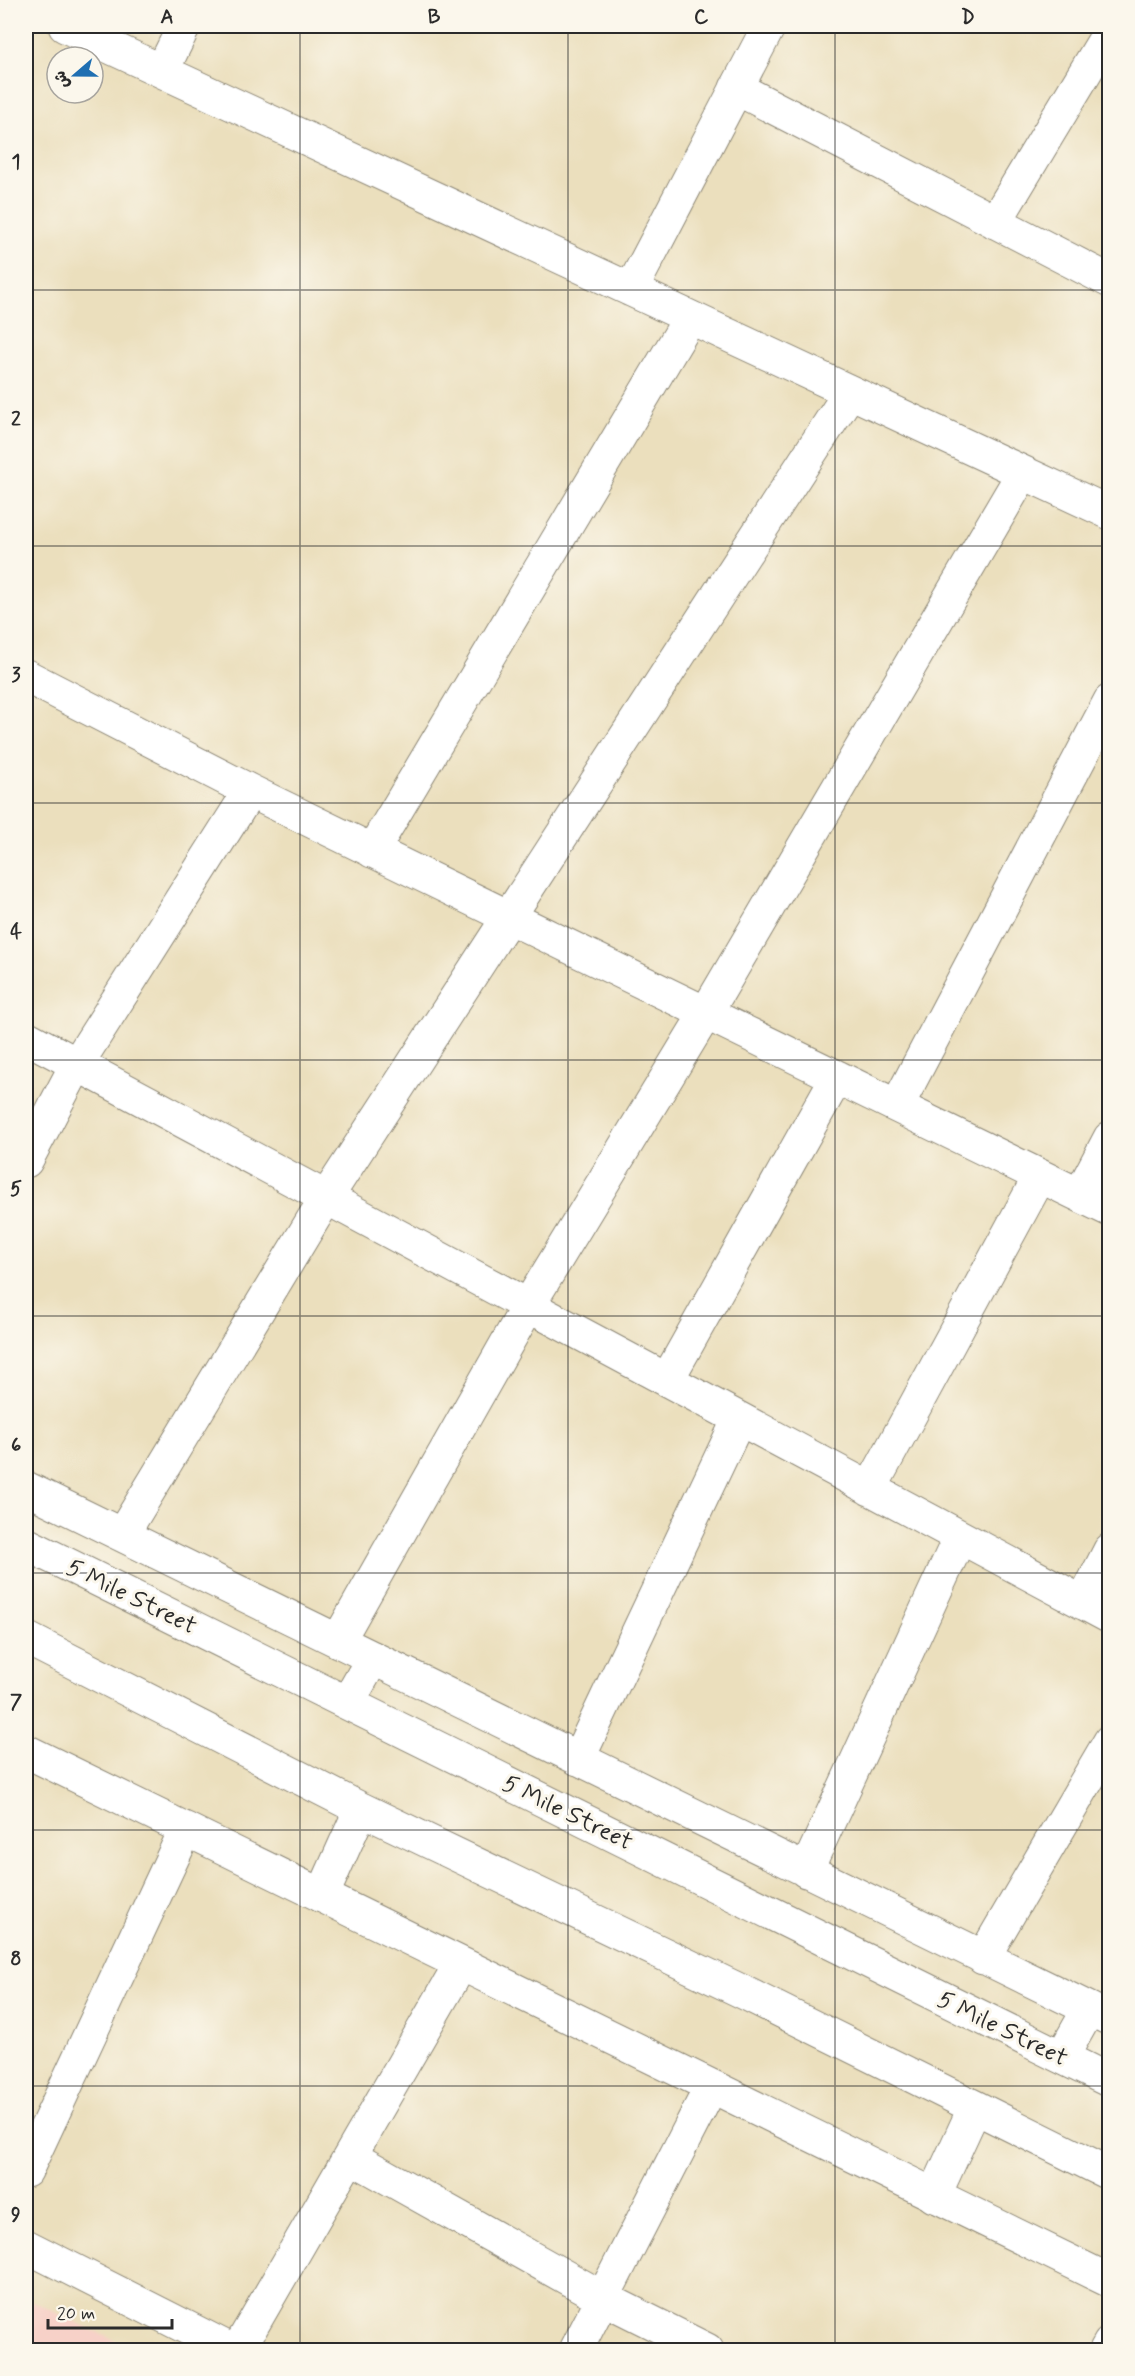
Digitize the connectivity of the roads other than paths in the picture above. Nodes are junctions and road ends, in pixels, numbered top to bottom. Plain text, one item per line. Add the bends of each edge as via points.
1 (65, 26) edge
2 (184, 26) edge
3 (769, 26) edge
4 (1110, 31) edge
5 (162, 71) junction
6 (736, 88) junction
7 (995, 222) junction
8 (1110, 281) edge
9 (631, 290) junction
10 (690, 318) junction
11 (850, 392) junction
12 (1023, 473) junction
13 (1110, 513) edge
14 (26, 676) edge
15 (1110, 701) edge
16 (250, 792) junction
17 (372, 851) junction
18 (508, 917) junction
19 (706, 1013) junction
20 (26, 1037) edge
21 (76, 1064) junction
22 (837, 1077) junction
23 (897, 1106) junction
24 (1110, 1138) edge
25 (26, 1161) edge
26 (1040, 1176) junction
27 (1080, 1195) junction
28 (326, 1198) junction
29 (1110, 1210) edge
30 (528, 1306) junction
31 (667, 1380) junction
32 (739, 1419) junction
33 (26, 1488) edge
34 (870, 1489) junction
35 (122, 1535) junction
36 (960, 1537) junction
37 (26, 1544) edge
38 (1110, 1550) edge
39 (1096, 1610) edge
40 (26, 1638) edge
41 (338, 1641) junction
42 (373, 1658) junction
43 (348, 1702) junction
44 (1110, 1741) edge
45 (26, 1751) edge
46 (578, 1759) junction
47 (362, 1809) junction
48 (186, 1829) junction
49 (806, 1870) junction
50 (322, 1896) junction
51 (983, 1958) junction
52 (461, 1964) junction
53 (1099, 2014) edge
54 (1062, 2057) junction
55 (1110, 2081) edge
56 (711, 2087) junction
57 (975, 2107) junction
58 (351, 2157) junction
59 (26, 2171) edge
60 (1110, 2174) edge
61 (934, 2196) junction
62 (26, 2246) edge
63 (1110, 2281) edge
64 (603, 2298) junction
65 (1110, 2343) edge
66 (231, 2350) edge
67 (238, 2350) edge
68 (576, 2350) edge
69 (707, 2350) edge
70 (1106, 2350) edge

1 - 5 street
2 - 5 street
3 - 6 street
4 - 7 street
5 - 9 street
6 - 7 street
6 - 9 street
7 - 8 street
9 - 10 street
10 - 11 street
10 - 17 street
11 - 12 street
11 - 18 street
12 - 13 street
12 - 19 street
14 - 16 street
15 - 23 street
16 - 17 street
16 - 21 street
17 - 18 street
18 - 19 street
18 - 28 street
19 - 22 street
19 - 30 street
20 - 21 street
21 - 25 street
21 - 28 street
22 - 23 street
22 - 31 street
23 - 26 street
24 - 27 street
26 - 27 street
26 - 34 street
27 - 29 street
28 - 30 street
28 - 35 street
30 - 31 street
30 - 41 street
31 - 32 street
32 - 34 street
32 - 46 street
33 - 35 street
34 - 36 street
35 - 41 street
36 - 39 street
36 - 49 street
37 - 43 street, 5 Mile Street
38 - 39 street
40 - 47 street
41 - 42 street
42 - 43 street
42 - 46 street
43 - 54 street, 5 Mile Street
44 - 51 street
45 - 48 street
46 - 49 street
47 - 50 street
47 - 57 street
48 - 50 street
48 - 59 street
49 - 51 street
50 - 52 street
51 - 53 street
52 - 56 street
52 - 58 street
53 - 54 street
54 - 55 street, 5 Mile Street
56 - 61 street
56 - 64 street
57 - 60 street
57 - 61 street
58 - 64 street
58 - 67 street
61 - 63 street
62 - 66 street
64 - 68 street
64 - 69 street
65 - 70 street

